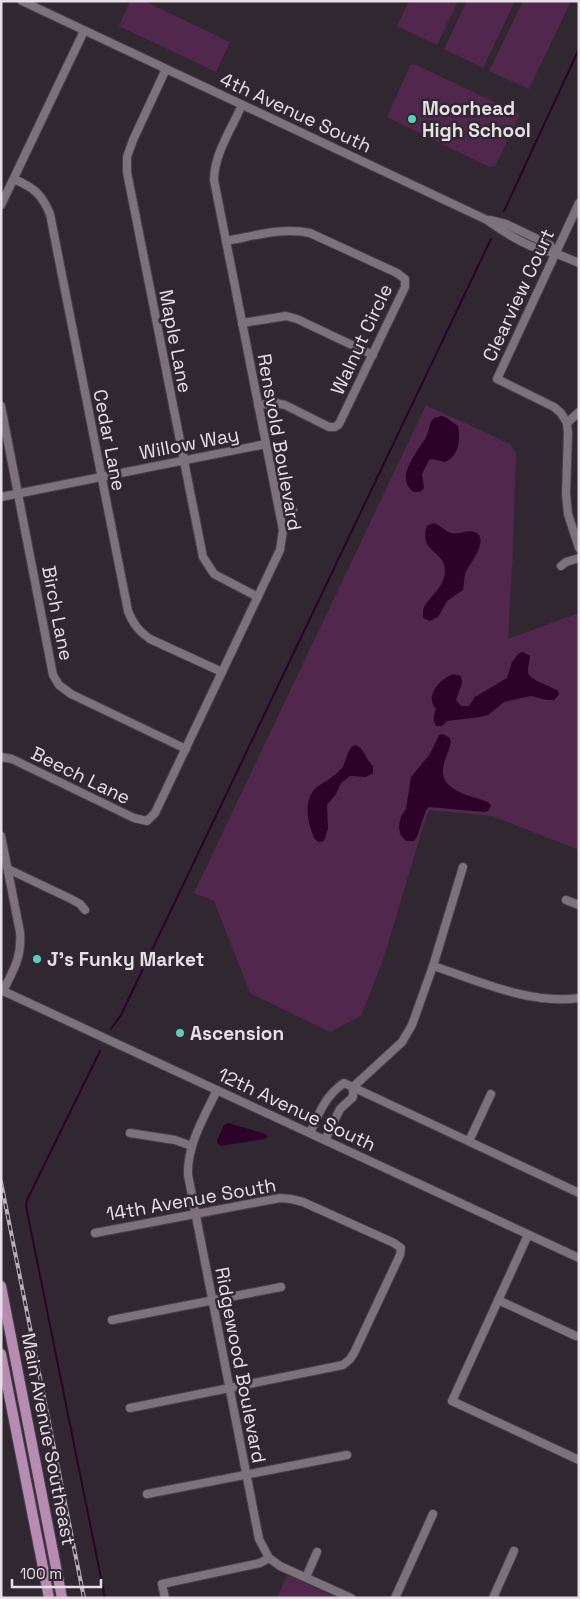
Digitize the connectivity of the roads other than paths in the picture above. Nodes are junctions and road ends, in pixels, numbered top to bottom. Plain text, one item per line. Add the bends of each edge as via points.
1 (22, 1) edge
2 (84, 31) junction
3 (166, 69) junction
4 (242, 105) junction
5 (14, 179) junction
6 (579, 203) edge
7 (1, 205) edge
8 (226, 241) junction
9 (555, 253) junction
10 (579, 264) edge
11 (242, 323) junction
12 (372, 355) junction
13 (258, 405) junction
14 (1, 406) edge
15 (579, 412) edge
16 (567, 422) junction
17 (266, 444) junction
18 (183, 461) junction
19 (101, 477) junction
20 (19, 493) junction
21 (1, 496) edge
22 (292, 510) dead end
23 (280, 512) junction
24 (579, 548) edge
25 (579, 558) edge
26 (561, 566) dead end
27 (258, 597) junction
28 (222, 672) junction
29 (186, 749) junction
30 (1, 757) edge
31 (147, 821) joint
32 (1, 836) edge
33 (463, 868) dead end
34 (8, 869) junction
35 (566, 900) dead end
36 (579, 905) edge
37 (85, 910) dead end
38 (433, 966) junction
39 (2, 991) edge
40 (579, 998) edge
41 (353, 1087) junction
42 (217, 1090) junction
43 (491, 1094) dead end
44 (130, 1133) dead end
45 (310, 1133) junction
46 (325, 1140) junction
47 (470, 1142) junction
48 (192, 1146) junction
49 (579, 1192) edge
50 (194, 1214) junction
51 (95, 1233) dead end
52 (528, 1235) junction
53 (579, 1258) edge
54 (1, 1286) edge
55 (281, 1287) dead end
56 (498, 1300) junction
57 (212, 1301) junction
58 (4, 1320) edge
59 (112, 1320) dead end
60 (576, 1336) dead end
61 (1, 1354) edge
62 (230, 1388) junction
63 (130, 1408) dead end
64 (347, 1455) dead end
65 (579, 1460) edge
66 (247, 1475) junction
67 (147, 1494) dead end
68 (433, 1514) dead end
69 (514, 1551) dead end
70 (318, 1552) dead end
71 (269, 1558) junction
72 (306, 1577) junction
73 (49, 1598) edge
74 (62, 1598) edge
75 (165, 1598) edge
76 (351, 1598) edge
77 (395, 1598) edge
78 (492, 1598) edge

1 - 2 street, 4th Avenue South
2 - 3 street, 4th Avenue South
2 - 5 street
3 - 4 street, 4th Avenue South
3 - 18 street, Maple Lane via 133,140 127,157 127,172
4 - 8 street, Rensvold Boulevard via 214,170
4 - 9 street, 4th Avenue South via 487,220 506,224 550,245
5 - 7 street
5 - 19 street, Cedar Lane via 44,199 50,214
6 - 9 street, Clearview Court
8 - 11 street, Rensvold Boulevard
8 - 12 street, Walnut Circle via 288,230 305,232 405,279 405,287
9 - 10 street, 4th Avenue South
9 - 16 street, Clearview Court via 497,379 554,407
11 - 12 street via 286,316
11 - 13 street, Rensvold Boulevard
12 - 13 street, Walnut Circle via 335,427 276,403
13 - 17 street, Rensvold Boulevard
14 - 20 street, Birch Lane
15 - 16 street
16 - 24 street via 566,494 568,514
17 - 18 street, Willow Way
17 - 23 street, Rensvold Boulevard
18 - 19 street, Willow Way
18 - 27 street, Maple Lane via 208,566 223,580
19 - 20 street, Willow Way
19 - 28 street, Cedar Lane via 132,623 150,639
20 - 21 street, Willow Way
20 - 29 street, Birch Lane via 53,675 59,685 71,694
22 - 23 street
23 - 27 street, Rensvold Boulevard via 283,530 280,550
25 - 26 street
27 - 28 street, Rensvold Boulevard
28 - 29 street, Rensvold Boulevard
29 - 31 street, Rensvold Boulevard via 155,814
30 - 31 street, Beech Lane via 12,759 134,818
32 - 34 street
33 - 38 street
34 - 37 street via 71,899
34 - 39 street via 21,945
35 - 36 street
38 - 40 street via 543,1000
38 - 41 street via 412,1025 402,1042
39 - 42 street, 12th Avenue South
41 - 45 street via 344,1083 325,1100
41 - 46 street via 353,1097 340,1109
41 - 47 street
42 - 45 street, 12th Avenue South
42 - 48 street, Ridgewood Boulevard
43 - 47 street
44 - 48 street
45 - 46 street, 12th Avenue South
46 - 52 street, 12th Avenue South
47 - 49 street
48 - 50 street, Ridgewood Boulevard via 187,1163
50 - 51 street, 14th Avenue South
50 - 57 street, Ridgewood Boulevard
50 - 62 street, 14th Avenue South via 280,1198 291,1199 401,1248 350,1360 333,1368
52 - 53 street, 12th Avenue South
52 - 56 street
54 - 58 main road, Main Avenue Southeast
55 - 57 street
56 - 60 street
56 - 65 street via 452,1401
57 - 59 street
57 - 62 street, Ridgewood Boulevard
58 - 74 main road, Main Avenue Southeast
61 - 73 main road, Main Avenue Southeast
62 - 63 street
62 - 66 street, Ridgewood Boulevard
64 - 66 street
66 - 67 street
66 - 71 street, Ridgewood Boulevard via 260,1539
68 - 77 street
69 - 78 street
70 - 72 street
71 - 72 street
71 - 75 street via 260,1564 162,1584
72 - 76 street

